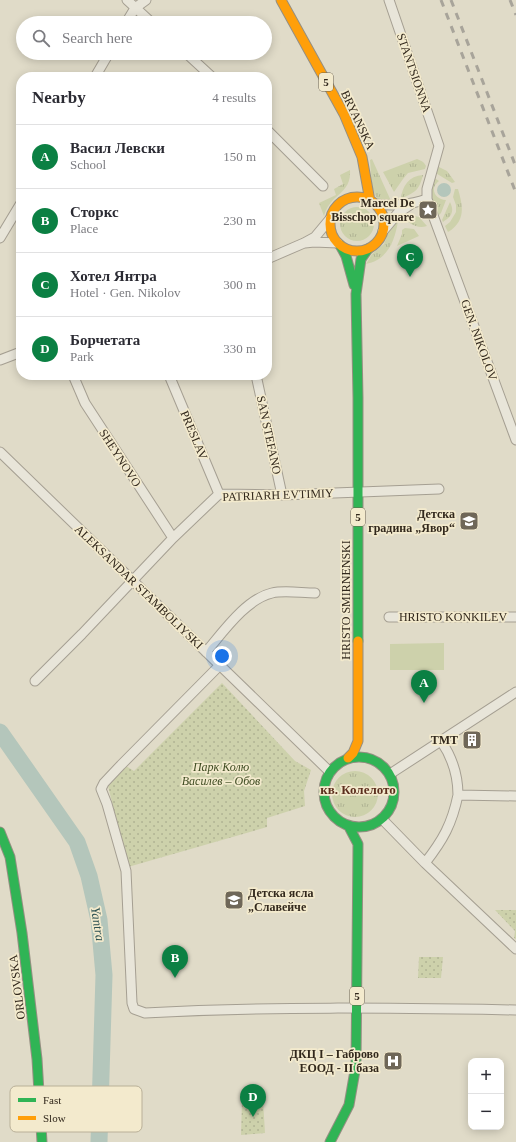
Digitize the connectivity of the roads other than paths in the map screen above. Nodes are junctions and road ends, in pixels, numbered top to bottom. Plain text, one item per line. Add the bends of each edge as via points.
1 (127, 0) edge
2 (146, 0) edge
3 (281, 0) edge
4 (389, 0) edge
5 (135, 8) junction
6 (130, 16) edge
7 (144, 16) edge
8 (105, 60) edge
9 (194, 60) edge
10 (98, 72) edge
11 (207, 72) edge
12 (272, 135) edge
13 (363, 167) junction
14 (324, 186) dead end
15 (347, 199) junction
16 (427, 199) junction
17 (373, 203) junction
18 (412, 204) junction
19 (16, 211) edge
20 (330, 220) junction
21 (383, 231) junction
22 (0, 238) edge
23 (304, 243) junction
24 (339, 244) junction
25 (368, 249) junction
26 (272, 257) edge
27 (356, 294) junction
28 (16, 354) edge
29 (0, 360) edge
30 (75, 380) edge
31 (171, 380) edge
32 (257, 380) edge
33 (516, 440) edge
34 (0, 452) edge
35 (439, 489) dead end
36 (358, 493) junction
37 (219, 494) junction
38 (282, 495) junction
39 (172, 538) junction
40 (133, 581) junction
41 (315, 593) dead end
42 (390, 617) dead end
43 (516, 617) edge
44 (206, 652) junction
45 (220, 665) junction
46 (35, 681) dead end
47 (516, 692) edge
48 (358, 741) junction
49 (441, 741) junction
50 (348, 758) junction
51 (378, 762) junction
52 (330, 772) junction
53 (390, 774) junction
54 (458, 795) junction
55 (516, 796) edge
56 (379, 821) junction
57 (348, 825) junction
58 (0, 832) edge
59 (358, 844) junction
60 (425, 863) junction
61 (516, 949) edge
62 (357, 1007) junction
63 (516, 1010) edge
64 (39, 1086) edge
65 (41, 1132) edge
66 (42, 1142) edge
67 (330, 1142) edge

1 - 5 street
2 - 5 street
3 - 13 main road, BRYANSKA / 5 via 344,114 362,157
4 - 16 street, STANTSIONNA via 439,146 427,189
5 - 6 street
5 - 7 street
8 - 10 street
9 - 11 street
12 - 14 street
13 - 15 main road, BRYANSKA
13 - 17 main road, BRYANSKA / 5
15 - 17 main road via 359,197
15 - 20 main road via 335,208
16 - 18 street
16 - 33 street, GEN. NIKOLOV
17 - 18 street via 396,206
17 - 21 main road, 5 via 382,215
18 - 21 street via 398,213
19 - 22 street
20 - 23 street via 315,236
20 - 24 main road, 5 via 330,228
21 - 25 main road, 5 via 378,241
23 - 24 street
23 - 26 street
24 - 25 main road via 350,250
24 - 27 main road, HRISTO SMIRNENSKI / 5 via 346,256
25 - 27 main road, HRISTO SMIRNENSKI / 5 via 361,259
27 - 36 main road, HRISTO SMIRNENSKI / 5
28 - 29 street
30 - 39 street, SHEYNOVO via 85,403
31 - 37 street, PRESLAV
32 - 38 street, SAN STEFANO
34 - 40 street, ALEKSANDAR STAMBOLIYSKI
35 - 36 street, PATRIARH EVTIMIY
36 - 38 street, PATRIARH EVTIMIY
36 - 48 main road, HRISTO SMIRNENSKI / 5
37 - 38 street, PATRIARH EVTIMIY
37 - 39 street, PATRIARH EVTIMIY
39 - 40 street, PATRIARH EVTIMIY
40 - 44 street, ALEKSANDAR STAMBOLIYSKI
40 - 46 street, PATRIARH EVTIMIY
41 - 44 street via 273,593 258,598 244,609
42 - 43 street, HRISTO KONKILEV
44 - 45 street, ALEKSANDAR STAMBOLIYSKI
45 - 52 street, ALEKSANDAR STAMBOLIYSKI
45 - 62 street via 121,765 101,789 126,871 132,1006 145,1013
47 - 49 street
48 - 50 main road
48 - 51 main road via 365,752
49 - 53 street
49 - 54 street via 454,767
50 - 51 main road via 364,757
50 - 52 main road
51 - 53 main road
52 - 57 main road, 5 via 324,787 325,802 334,817
53 - 56 main road via 394,784 394,800
54 - 55 street
54 - 60 street via 449,826 440,844
56 - 57 main road via 365,826
56 - 59 main road via 365,833
56 - 60 street
57 - 59 main road, 5
58 - 64 main road, ORLOVSKA via 10,857 22,933
59 - 62 main road, 5
60 - 61 street
62 - 63 street
62 - 67 main road, 5 via 356,1065 349,1105
65 - 66 main road, ORLOVSKA

